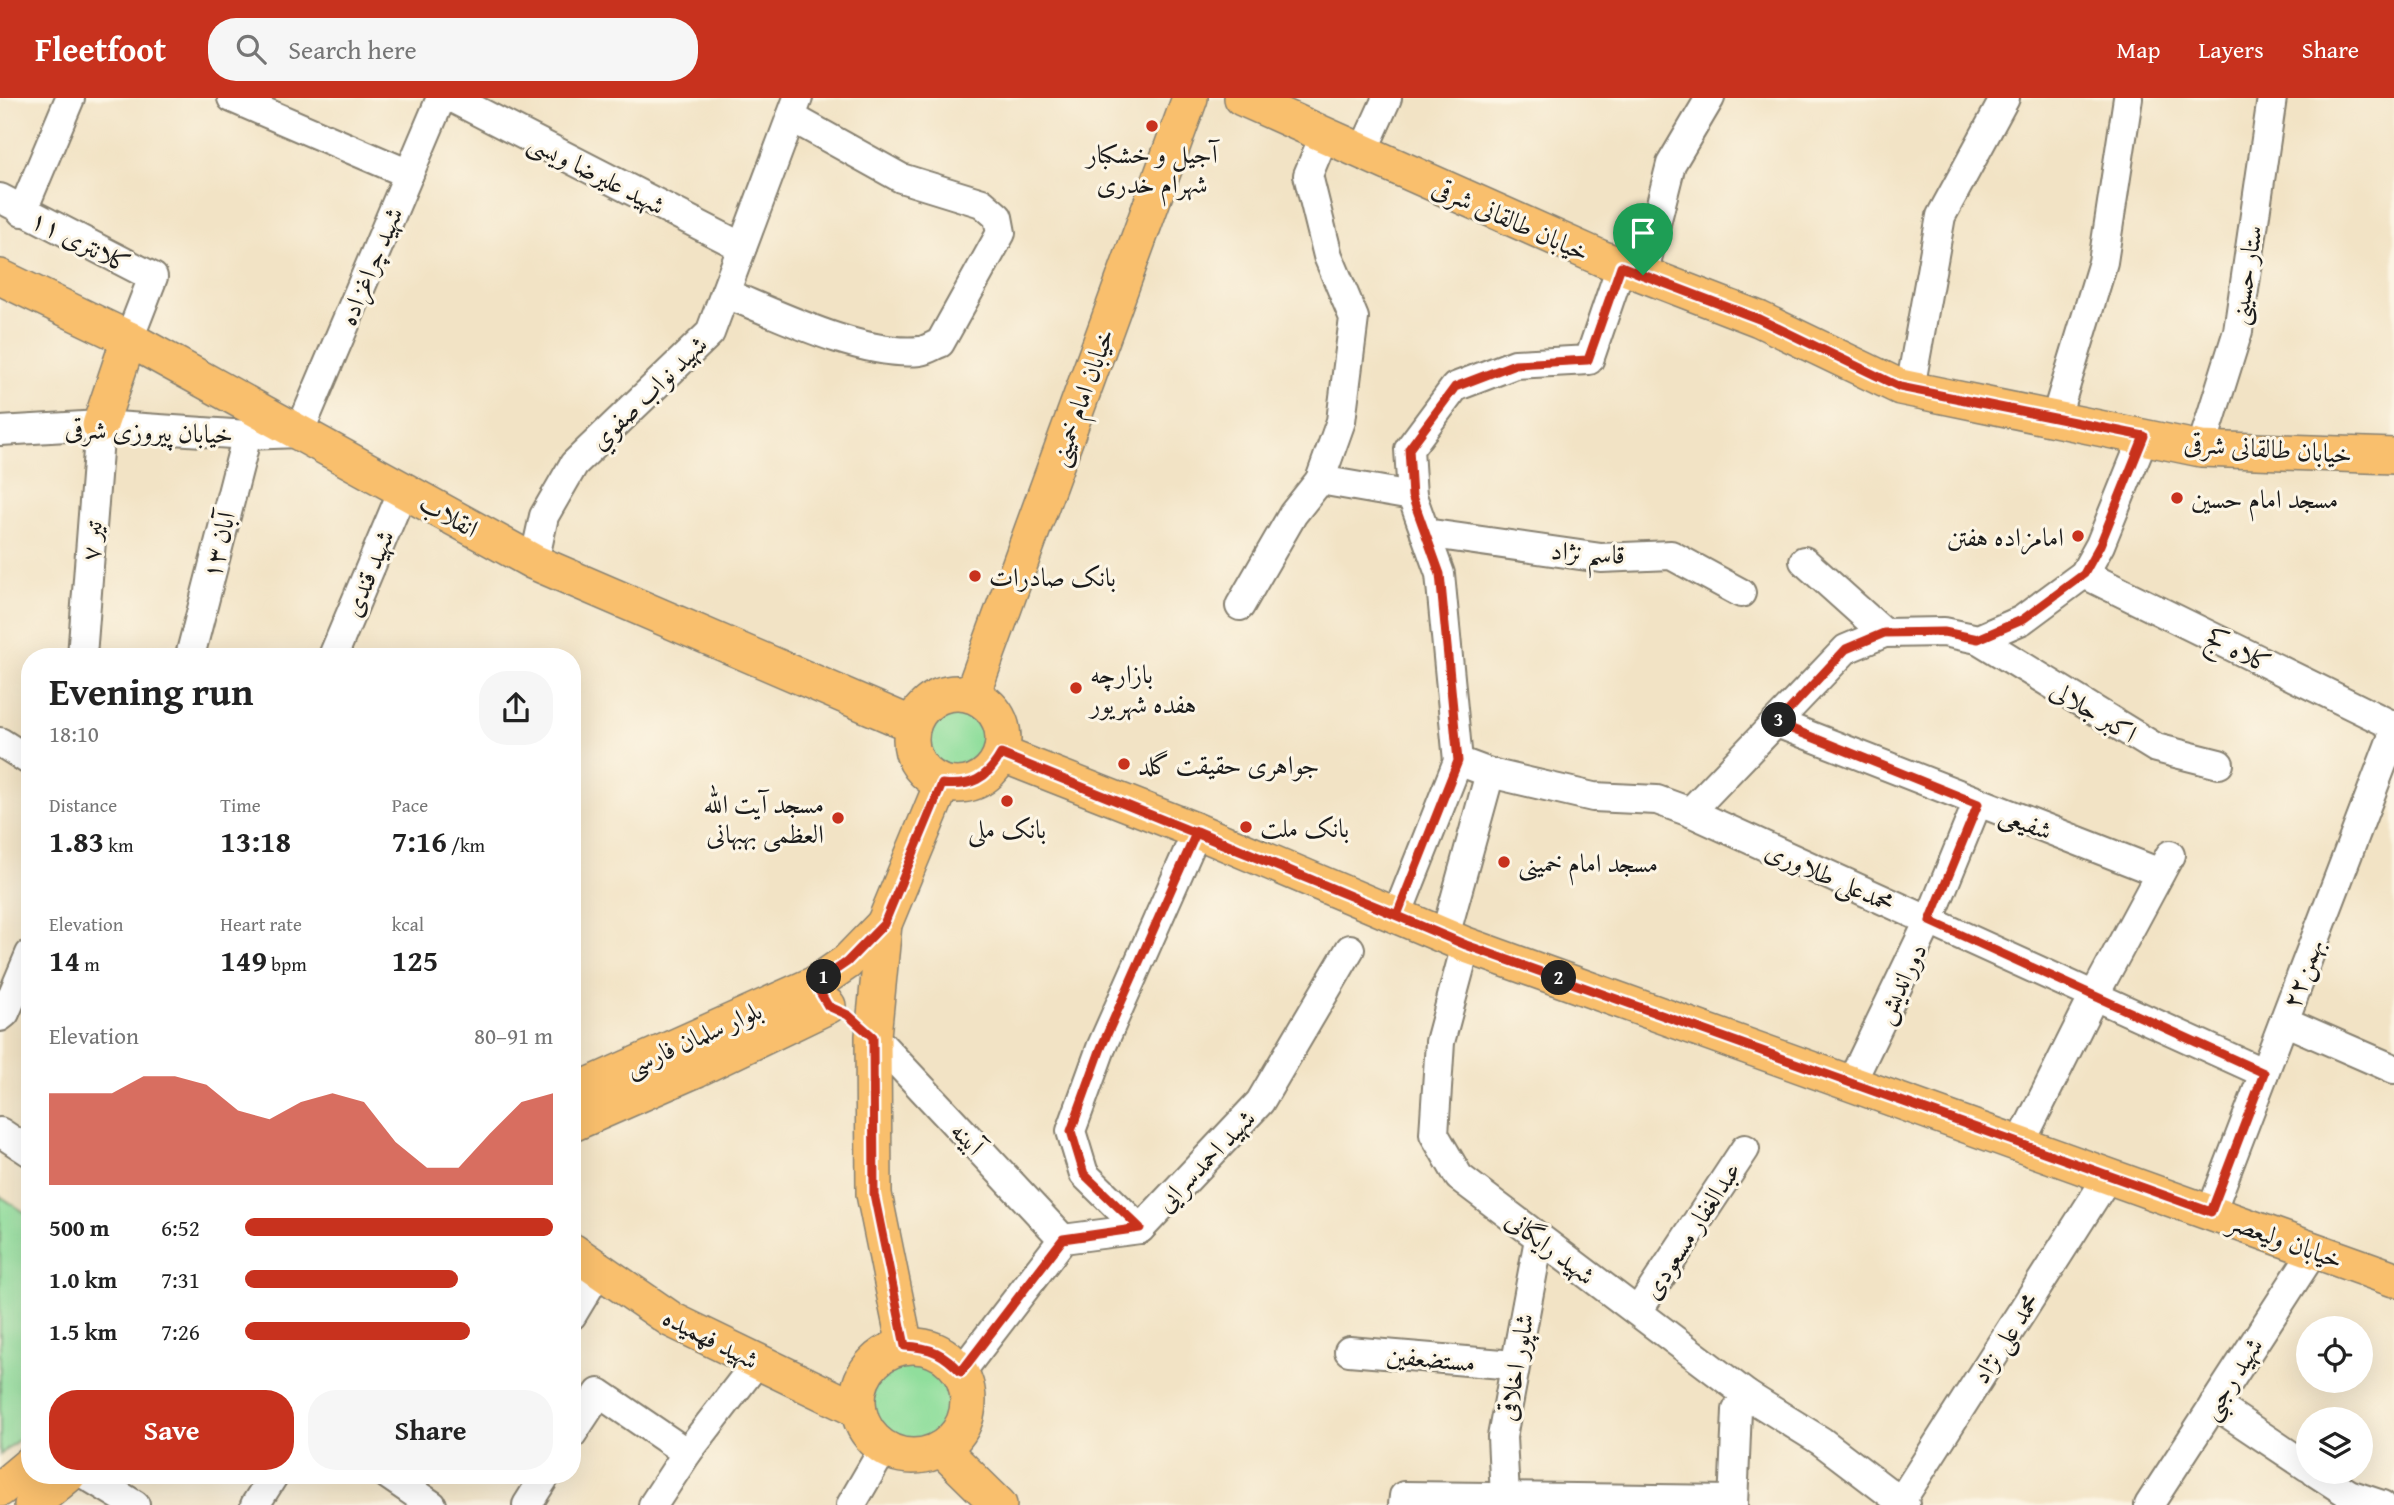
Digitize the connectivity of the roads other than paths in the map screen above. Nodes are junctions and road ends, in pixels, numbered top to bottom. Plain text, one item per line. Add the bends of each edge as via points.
1 (70, 98) edge
2 (232, 98) edge
3 (441, 98) edge
4 (452, 98) edge
5 (1190, 98) edge
6 (1242, 98) edge
7 (1387, 98) edge
8 (1710, 98) edge
9 (2005, 98) edge
10 (2128, 98) edge
11 (2272, 98) edge
12 (794, 107) edge
13 (1324, 136) junction
14 (1362, 153) junction
15 (409, 174) junction
16 (11, 205) edge
17 (742, 247) junction
18 (1632, 270) junction
19 (0, 277) edge
20 (725, 293) junction
21 (129, 340) junction
22 (1910, 389) junction
23 (2056, 417) junction
24 (100, 425) junction
25 (0, 431) edge
26 (299, 433) junction
27 (247, 435) junction
28 (2144, 436) junction
29 (2201, 449) junction
30 (2394, 456) edge
31 (1320, 480) junction
32 (403, 490) junction
33 (1412, 496) junction
34 (1425, 533) junction
35 (1804, 561) dead end
36 (534, 562) junction
37 (2084, 574) junction
38 (1741, 593) dead end
39 (1240, 606) dead end
40 (1884, 633) junction
41 (1978, 639) junction
42 (83, 648) edge
43 (192, 648) edge
44 (336, 648) edge
45 (972, 695) junction
46 (1777, 723) junction
47 (913, 725) junction
48 (2394, 726) edge
49 (2394, 733) edge
50 (0, 742) edge
51 (1001, 754) junction
52 (21, 755) edge
53 (1458, 761) junction
54 (2219, 764) dead end
55 (1490, 773) junction
56 (942, 784) junction
57 (1978, 804) junction
58 (1690, 812) junction
59 (1197, 831) junction
60 (1420, 861) junction
61 (1464, 873) junction
62 (1397, 915) junction
63 (1930, 921) junction
64 (884, 924) junction
65 (1456, 940) junction
66 (1350, 949) dead end
67 (21, 975) edge
68 (821, 995) junction
69 (2094, 996) junction
70 (0, 1017) edge
71 (2284, 1021) junction
72 (873, 1037) junction
73 (2394, 1069) edge
74 (2264, 1073) junction
75 (1851, 1083) junction
76 (581, 1089) edge
77 (581, 1120) edge
78 (0, 1132) edge
79 (2020, 1144) junction
80 (21, 1146) edge
81 (1745, 1149) dead end
82 (2109, 1175) junction
83 (2211, 1212) junction
84 (1140, 1228) junction
85 (1063, 1239) junction
86 (1539, 1239) junction
87 (2313, 1252) junction
88 (585, 1261) edge
89 (2394, 1279) edge
90 (898, 1309) junction
91 (1638, 1311) junction
92 (905, 1346) junction
93 (1349, 1351) dead end
94 (757, 1362) junction
95 (1514, 1365) junction
96 (961, 1372) junction
97 (803, 1384) junction
98 (1747, 1395) junction
99 (2214, 1404) junction
100 (858, 1410) junction
101 (581, 1420) edge
102 (884, 1448) junction
103 (942, 1449) junction
104 (687, 1453) junction
105 (2296, 1459) edge
106 (21, 1472) edge
107 (60, 1484) edge
108 (67, 1484) edge
109 (101, 1484) edge
110 (268, 1484) edge
111 (401, 1484) edge
112 (540, 1484) edge
113 (2334, 1484) edge
114 (0, 1489) edge
115 (1505, 1497) junction
116 (1733, 1502) edge
117 (659, 1503) edge
118 (1903, 1503) edge
119 (33, 1505) edge
120 (58, 1505) edge
121 (135, 1505) edge
122 (255, 1505) edge
123 (432, 1505) edge
124 (527, 1505) edge
125 (851, 1505) edge
126 (999, 1505) edge
127 (1403, 1505) edge
128 (2149, 1505) edge
129 (2382, 1505) edge

1 - 16 street, کلانتری ۱۱
2 - 15 street
3 - 15 street, شهید چراغزاده
4 - 17 street, شهید علیرضا ویسی
5 - 45 main road, خیابان امام خمینی
6 - 13 main road, خیابان طالقانی شرقی
7 - 14 street
8 - 18 street via 1671,164
9 - 22 street via 1941,216
10 - 23 street via 2104,262
11 - 29 street, ستار حسینی via 2238,331
12 - 17 street, شهید نواب صفوي
12 - 20 street via 901,178 982,203 998,217 1000,233 946,334 922,351 872,347
13 - 14 main road, خیابان طالقانی شرقی
13 - 31 street via 1308,175 1328,256 1354,318 1341,421
14 - 18 main road, خیابان طالقانی شرقی
15 - 26 street, شهید چراغزاده
16 - 21 street, کلانتری ۱۱ via 153,277
17 - 20 street, شهید نواب صفوي
18 - 22 main road, خیابان طالقانی شرقی via 1759,319
18 - 33 street via 1588,360 1515,364 1455,387 1409,449
19 - 21 main road, انقلاب
20 - 36 street, شهید نواب صفوي via 710,333 574,464 544,516
21 - 24 main road
21 - 26 main road, انقلاب
22 - 23 main road, خیابان طالقانی شرقی
23 - 28 main road, خیابان طالقانی شرقی
24 - 25 street, خیابان پیروزی شرقی
24 - 27 street, خیابان پیروزی شرقی
24 - 42 street, ۷ تیر
26 - 27 street, خیابان پیروزی شرقی
26 - 32 main road, انقلاب
27 - 43 street, ۱۳ آبان
28 - 29 main road, خیابان طالقانی شرقی
28 - 37 street
29 - 30 main road, خیابان طالقانی شرقی
31 - 33 street
31 - 39 street via 1280,535
32 - 36 main road, انقلاب
32 - 44 street, شهید قندی
33 - 34 street
34 - 38 street, قاسم نژاد via 1601,558 1671,555
34 - 53 street via 1440,574
35 - 40 street
36 - 47 main road, انقلاب
37 - 41 street via 2022,620
37 - 48 street, کلاه کج
40 - 41 street via 1944,632
40 - 46 street via 1846,649
41 - 54 street, اکبر جلالی via 2156,748
45 - 47 main road via 936,697
45 - 51 main road via 988,704 999,719 1004,736
46 - 57 street, شفیعی
46 - 58 street
47 - 56 main road via 910,743 915,760 926,775
49 - 71 street, ۲۲بهمن
50 - 52 street
51 - 56 main road via 992,770 978,781
51 - 59 main road, خیابان ولیعصر
53 - 55 street, محمدعلی طلاوری
53 - 60 street
55 - 58 street, محمدعلی طلاوری via 1593,797 1657,800
55 - 61 street, شهید رایگانی
56 - 64 main road
57 - 63 street, دوراندیش
57 - 69 street, شفیعی via 2165,864
58 - 63 street, محمدعلی طلاوری
59 - 62 main road, خیابان ولیعصر
59 - 84 street via 1101,1048 1071,1131 1084,1174
60 - 61 street
60 - 62 street
61 - 65 street, شهید رایگانی
62 - 65 main road, خیابان ولیعصر
63 - 69 street, محمدعلی طلاوری
63 - 75 street, دوراندیش
64 - 68 main road
64 - 72 main road
65 - 75 main road, خیابان ولیعصر
65 - 86 street, شهید رایگانی via 1440,1042 1434,1134 1459,1177
66 - 84 street, شهید احمدسرایی via 1260,1102
67 - 70 street
68 - 72 main road
68 - 76 main road, بلوار سلمان فارسی
68 - 77 main road via 697,1069
69 - 74 street, محمدعلی طلاوری
69 - 79 street
71 - 73 street
71 - 74 street, ۲۲بهمن
72 - 85 street, آبینه
72 - 90 main road via 874,1194
74 - 83 street, ۲۲بهمن
75 - 79 main road, خیابان ولیعصر
78 - 80 street
79 - 82 main road, خیابان ولیعصر
81 - 91 street, عبدالغفار مسعودی
82 - 83 main road, خیابان ولیعصر
82 - 118 street, محمد علی نژاد
83 - 87 main road, خیابان ولیعصر
84 - 85 street, شهید احمدسرایی
85 - 96 street
86 - 91 street, شهید رایگانی
86 - 95 street, شاپور اخلاقی
87 - 89 main road, خیابان ولیعصر
87 - 99 street, شهید رجبی
88 - 94 main road, شهید فهمیده via 672,1320
90 - 92 main road
90 - 97 main road via 861,1357 834,1374
91 - 98 street, شهید رایگانی
92 - 96 main road via 927,1347 946,1356
92 - 100 main road via 885,1354 869,1368 859,1388
93 - 95 street, مستضعفین
94 - 97 main road, شهید فهمیده
94 - 104 street
95 - 115 street, شاپور اخلاقی via 1502,1437
96 - 103 main road via 969,1393 967,1414 958,1434
97 - 100 main road, شهید فهمیده
98 - 116 street via 1737,1410
98 - 118 street, شهید رایگانی via 1821,1441
99 - 105 street
99 - 128 street, شهید رجبی
100 - 102 main road via 866,1430
101 - 104 street via 598,1393
102 - 103 main road via 900,1455 922,1456
102 - 125 street
103 - 126 main road
104 - 117 street
106 - 114 main road
107 - 119 main road
108 - 120 street
109 - 121 street
110 - 122 street
111 - 123 street
112 - 124 street
113 - 129 street
115 - 116 street
115 - 127 street via 1404,1496

